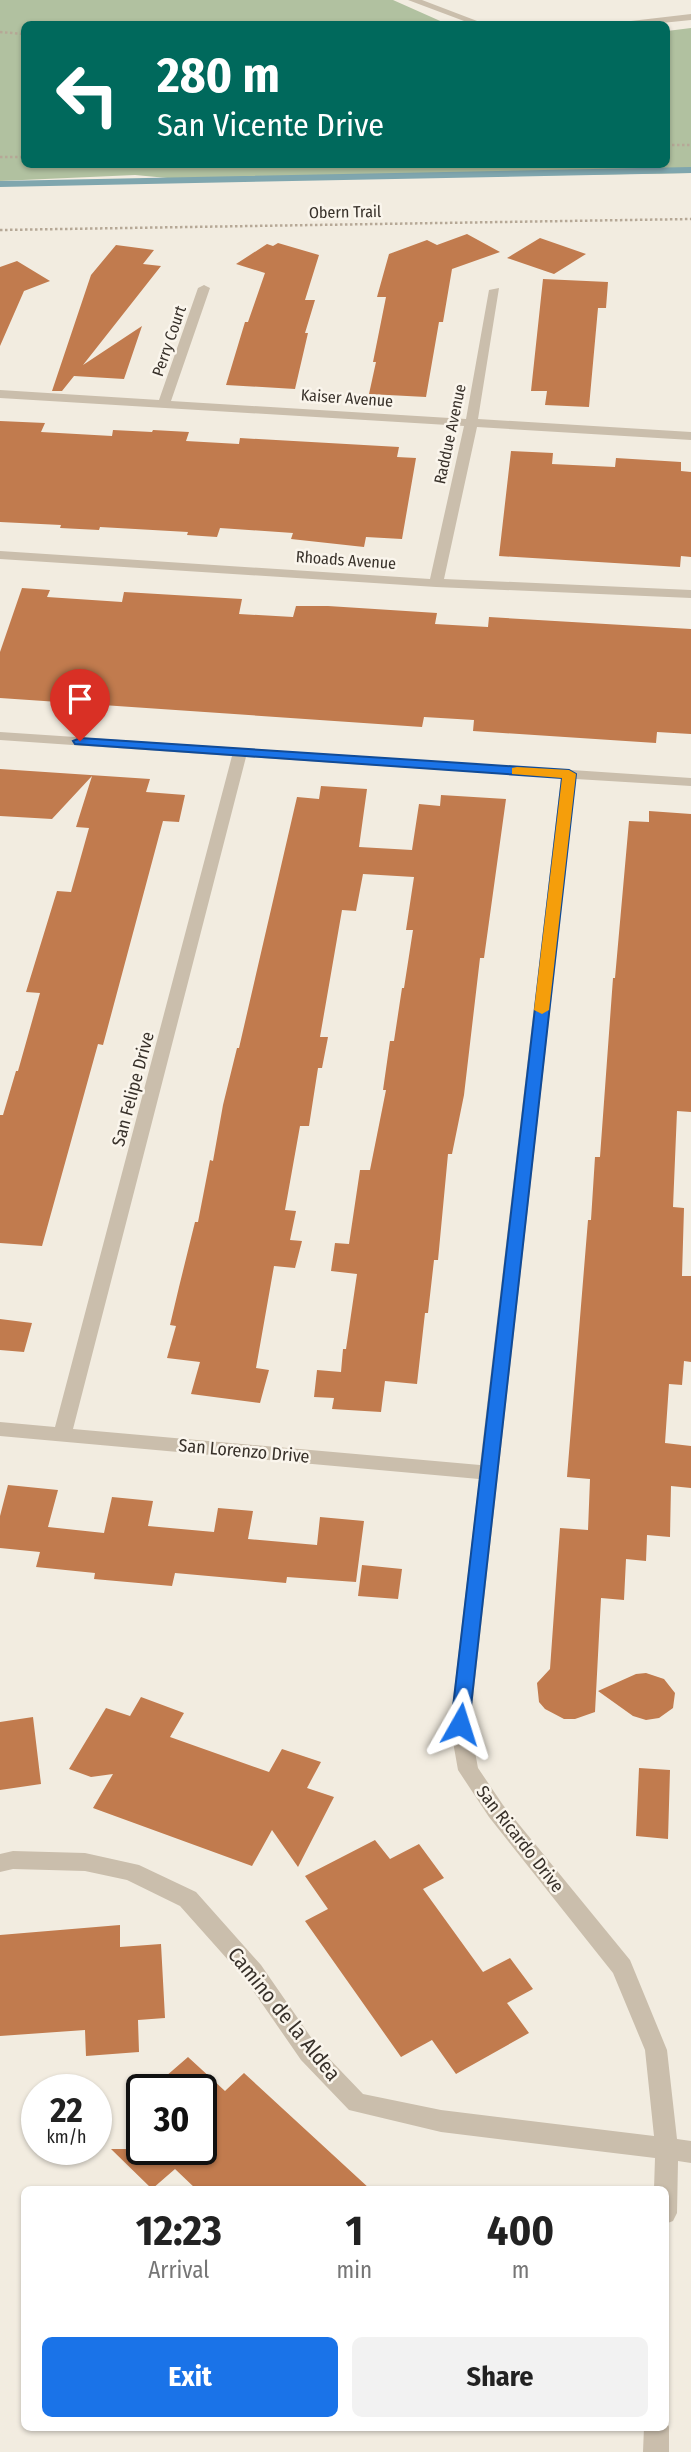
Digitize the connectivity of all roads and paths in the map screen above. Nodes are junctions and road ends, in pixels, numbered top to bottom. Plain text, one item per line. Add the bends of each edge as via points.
1 (413, 0) edge
2 (691, 17) edge
3 (472, 21) edge
4 (657, 21) edge
5 (0, 32) edge
6 (21, 34) edge
7 (670, 145) edge
8 (691, 145) edge
9 (21, 157) edge
10 (0, 158) edge
11 (691, 219) edge
12 (0, 230) edge
13 (204, 288) dead end
14 (495, 290) dead end
15 (0, 394) edge
16 (164, 404) junction
17 (471, 424) junction
18 (691, 436) edge
19 (0, 555) edge
20 (436, 583) junction
21 (691, 594) edge
22 (0, 736) edge
23 (240, 753) junction
24 (569, 774) junction
25 (691, 782) edge
26 (0, 1429) edge
27 (62, 1435) junction
28 (487, 1473) junction
29 (0, 1863) edge
30 (667, 2150) junction
31 (691, 2152) edge
32 (666, 2186) edge
33 (657, 2431) edge
34 (656, 2452) edge

1 - 3 street
2 - 4 street
5 - 6 path
7 - 8 path
9 - 10 path
11 - 12 path, Obern Trail
13 - 16 street, Perry Court
14 - 17 street, Raddue Avenue
15 - 16 street, Kaiser Avenue
16 - 17 street, Kaiser Avenue
17 - 18 street, Kaiser Avenue
17 - 20 street, Raddue Avenue
19 - 20 street, Rhoads Avenue
20 - 21 street, Rhoads Avenue
22 - 23 street
23 - 24 street
23 - 27 street, San Felipe Drive
24 - 25 street
24 - 28 street, San Ricardo Drive
26 - 27 street, San Lorenzo Drive
27 - 28 street, San Lorenzo Drive
28 - 30 street, San Ricardo Drive via 460,1724 468,1770 622,1967 656,2050
29 - 30 street, Camino de la Aldea via 85,1862 131,1872 188,1899 253,1972 309,2053 357,2103 441,2121
30 - 31 street, Camino de la Aldea
30 - 32 street, San Ricardo Drive
33 - 34 street

